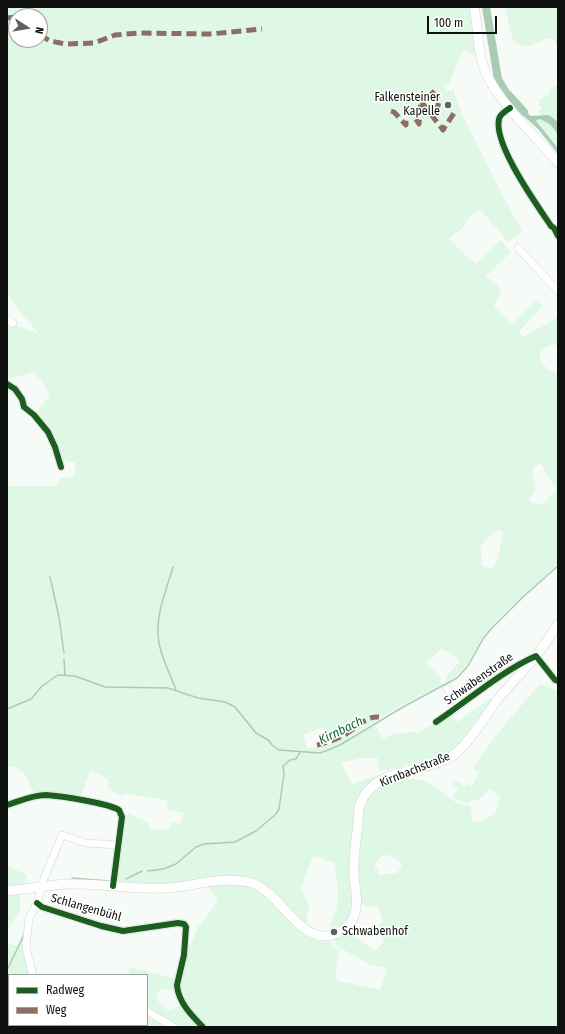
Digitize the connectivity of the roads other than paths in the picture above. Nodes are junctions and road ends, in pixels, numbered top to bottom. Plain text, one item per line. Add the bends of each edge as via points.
1 (474, 7) edge
2 (510, 108) junction
3 (558, 163) edge
4 (556, 227) edge
5 (558, 236) edge
6 (518, 248) dead end
7 (558, 291) edge
8 (7, 384) edge
9 (61, 467) dead end
10 (558, 624) edge
11 (536, 656) junction
12 (558, 682) edge
13 (447, 689) dead end
14 (460, 706) junction
15 (436, 722) dead end
16 (7, 805) edge
17 (119, 845) junction
18 (113, 886) junction
19 (42, 887) junction
20 (7, 891) edge
21 (38, 903) junction
22 (32, 974) edge
23 (148, 1012) edge
24 (174, 1027) edge
25 (203, 1027) edge

1 - 2 main road via 482,62 491,83
2 - 3 main road
2 - 4 street via 499,118 501,138 507,154 551,226
4 - 5 street
6 - 7 street
8 - 9 street via 15,389 24,407 48,432 56,447
10 - 11 main road, Kirnbachstraße
11 - 12 street
11 - 14 street, Schwabenstraße
11 - 18 main road, Kirnbachstraße via 498,698 459,750 449,758 400,773 368,790 360,804 356,835 356,908 350,924 339,933 320,936 308,931 263,888 237,880 168,888
13 - 14 street, Schwabenstraße
14 - 15 street, Schwabenstraße
16 - 17 street via 46,795 114,807 119,810 122,817
17 - 18 street
17 - 19 street, Schlangenbühl via 86,843 62,835
18 - 19 main road, Kirnbachstraße via 67,884
19 - 20 main road, Kirnbachstraße
19 - 21 street, Schlangenbühl
21 - 22 street, Schlangenbühl via 29,918 26,938
21 - 25 street, Schlangenbühl via 42,907 124,931 184,924 186,942 178,992 193,1017
23 - 24 street

